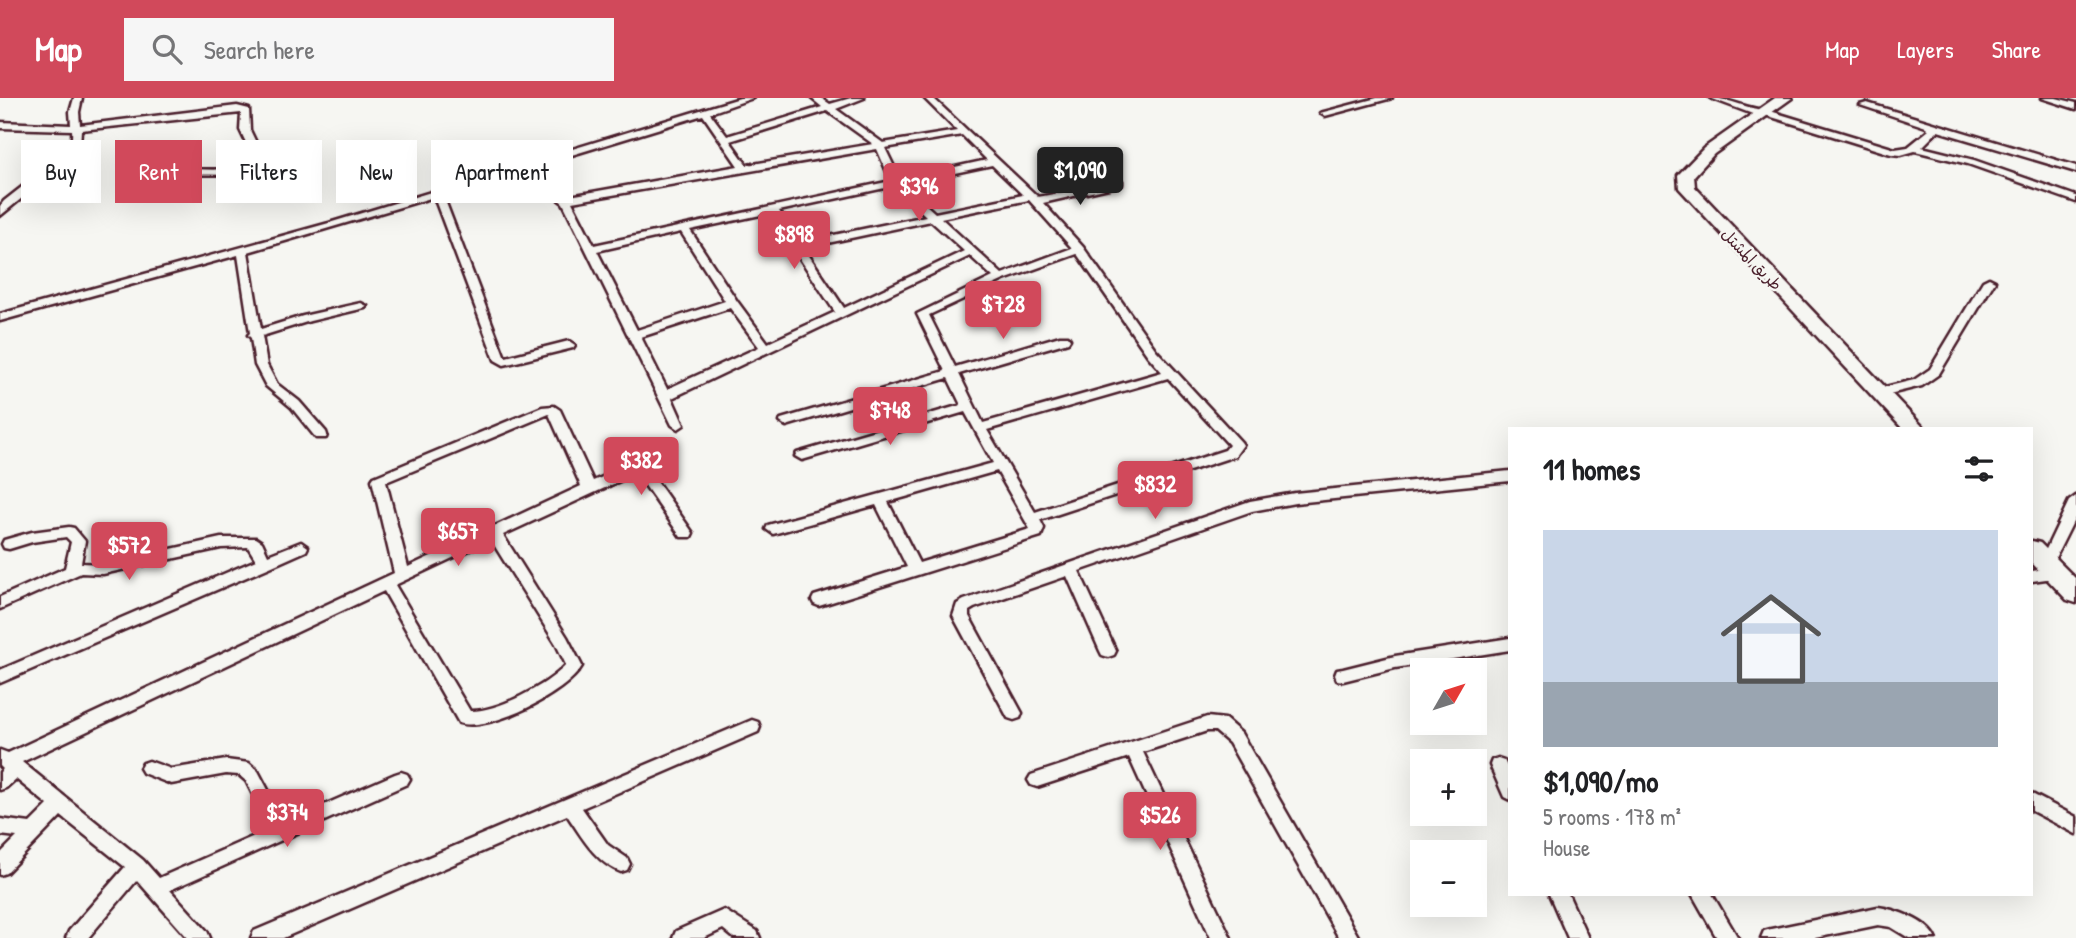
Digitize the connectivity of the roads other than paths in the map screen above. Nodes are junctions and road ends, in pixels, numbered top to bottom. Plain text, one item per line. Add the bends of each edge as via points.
1 (78, 98) edge
2 (749, 98) edge
3 (815, 98) edge
4 (860, 98) edge
5 (948, 98) edge
6 (1388, 98) edge
7 (1714, 98) edge
8 (1785, 98) edge
9 (2046, 98) edge
10 (930, 100) edge
11 (1864, 104) dead end
12 (2076, 106) edge
13 (828, 108) junction
14 (705, 112) junction
15 (1325, 113) dead end
16 (1762, 113) junction
17 (0, 125) edge
18 (1933, 127) junction
19 (74, 128) junction
20 (965, 132) junction
21 (725, 140) junction
22 (879, 144) junction
23 (1916, 148) junction
24 (573, 153) edge
25 (996, 162) junction
26 (744, 168) junction
27 (2076, 169) edge
28 (202, 173) edge
29 (1118, 183) dead end
30 (897, 184) junction
31 (431, 196) edge
32 (573, 199) edge
33 (1033, 199) junction
34 (2076, 199) edge
35 (441, 203) edge
36 (567, 203) edge
37 (773, 210) junction
38 (0, 213) edge
39 (935, 216) junction
40 (684, 229) junction
41 (798, 246) junction
42 (242, 249) junction
43 (590, 249) junction
44 (1079, 249) junction
45 (972, 251) junction
46 (1000, 278) junction
47 (1989, 281) dead end
48 (732, 303) junction
49 (361, 306) dead end
50 (842, 314) junction
51 (0, 318) edge
52 (254, 335) junction
53 (634, 335) junction
54 (1064, 340) dead end
55 (569, 345) dead end
56 (768, 350) junction
57 (1171, 373) junction
58 (952, 375) junction
59 (662, 391) junction
60 (1881, 392) junction
61 (968, 407) junction
62 (786, 422) dead end
63 (678, 425) dead end
64 (1913, 427) edge
65 (979, 428) junction
66 (321, 435) dead end
67 (802, 456) dead end
68 (1000, 466) junction
69 (1508, 476) edge
70 (589, 488) junction
71 (879, 498) junction
72 (2076, 501) edge
73 (1031, 518) junction
74 (773, 528) dead end
75 (493, 531) junction
76 (686, 533) dead end
77 (9, 544) dead end
78 (301, 547) dead end
79 (265, 563) junction
80 (2041, 566) edge
81 (1071, 569) junction
82 (72, 571) junction
83 (916, 571) junction
84 (402, 575) junction
85 (386, 582) junction
86 (2076, 594) edge
87 (819, 600) dead end
88 (0, 603) edge
89 (1508, 645) edge
90 (1108, 651) dead end
91 (1343, 675) dead end
92 (0, 677) edge
93 (1014, 713) dead end
94 (752, 727) dead end
95 (1134, 750) junction
96 (8, 761) edge
97 (1498, 765) dead end
98 (149, 768) dead end
99 (401, 779) dead end
100 (1037, 780) dead end
101 (0, 783) edge
102 (1508, 788) edge
103 (2033, 803) edge
104 (61, 804) junction
105 (571, 806) junction
106 (2076, 826) edge
107 (0, 827) edge
108 (280, 831) junction
109 (34, 832) junction
110 (621, 864) dead end
111 (137, 866) junction
112 (0, 867) edge
113 (158, 887) junction
114 (1559, 896) edge
115 (1702, 896) edge
116 (76, 938) edge
117 (200, 938) edge
118 (261, 938) edge
119 (683, 938) edge
120 (750, 938) edge
121 (1222, 938) edge
122 (1349, 938) edge
123 (1578, 938) edge
124 (1728, 938) edge
125 (1771, 938) edge
126 (1926, 938) edge

1 - 19 street
2 - 14 street
3 - 13 street
4 - 13 street
5 - 10 street
6 - 15 street
7 - 16 street
8 - 16 main road, طريق المشتل
9 - 12 street
10 - 20 street
11 - 18 street
13 - 21 street
13 - 22 street
14 - 21 street
14 - 24 street
16 - 23 street via 1886,150 1901,153
16 - 60 main road, طريق المشتل via 1692,166 1686,175 1687,188
17 - 19 street
18 - 23 street
18 - 27 street
19 - 28 street via 237,108 246,111 245,130 256,153 248,166 235,172
19 - 38 street via 77,142 73,149 8,201
20 - 22 street
20 - 25 street
21 - 26 street
22 - 26 street
22 - 30 street
23 - 34 street
25 - 30 street
25 - 33 street
26 - 32 street
29 - 33 street
30 - 37 street
30 - 39 street
31 - 42 street
33 - 39 street
33 - 44 street
35 - 55 street via 499,357 511,361
36 - 43 street
37 - 40 street
37 - 41 street
39 - 41 street
39 - 45 street
40 - 43 street
40 - 48 street
41 - 50 street
42 - 51 street
42 - 52 street
43 - 53 street
44 - 46 street
44 - 57 street
45 - 46 street
45 - 50 street
46 - 58 street via 923,314
47 - 60 street via 1935,372 1917,383
48 - 53 street
48 - 56 street
49 - 52 street
50 - 56 street
52 - 66 street via 267,379
53 - 59 street
54 - 58 street
56 - 59 street via 677,393
57 - 65 street
57 - 73 street via 1235,441 1236,449
58 - 61 street
58 - 62 street
59 - 63 street
60 - 64 main road, طريق المشتل
61 - 65 street
61 - 67 street
65 - 68 street
68 - 71 street
68 - 73 street
69 - 81 street via 1250,506
70 - 75 street
70 - 76 street via 641,469
70 - 84 street via 550,409 384,476 377,483
71 - 74 street
71 - 83 street
72 - 80 street
73 - 83 street via 1037,528 1034,535
75 - 84 street
75 - 85 street via 574,666 542,691 477,720 465,718
77 - 82 street via 69,532 78,541
78 - 79 street
79 - 82 street via 257,546 241,541
79 - 92 street
80 - 86 main road
81 - 90 street
81 - 93 street via 960,611
82 - 88 street
83 - 87 street
84 - 85 street
85 - 96 street
89 - 91 street via 1395,662
94 - 105 street
95 - 100 street
95 - 121 street
95 - 122 street via 1207,724 1228,729
96 - 101 street
96 - 104 street
97 - 102 street
98 - 108 street via 172,777 243,768 252,776
99 - 108 street
103 - 106 street
104 - 109 street
104 - 111 street
105 - 110 street via 602,850
105 - 118 street
107 - 109 street
108 - 113 street
109 - 112 street
111 - 113 street
111 - 116 street
113 - 117 street
114 - 123 street
115 - 124 street
119 - 120 street via 724,919
125 - 126 street via 1878,916 1894,918

